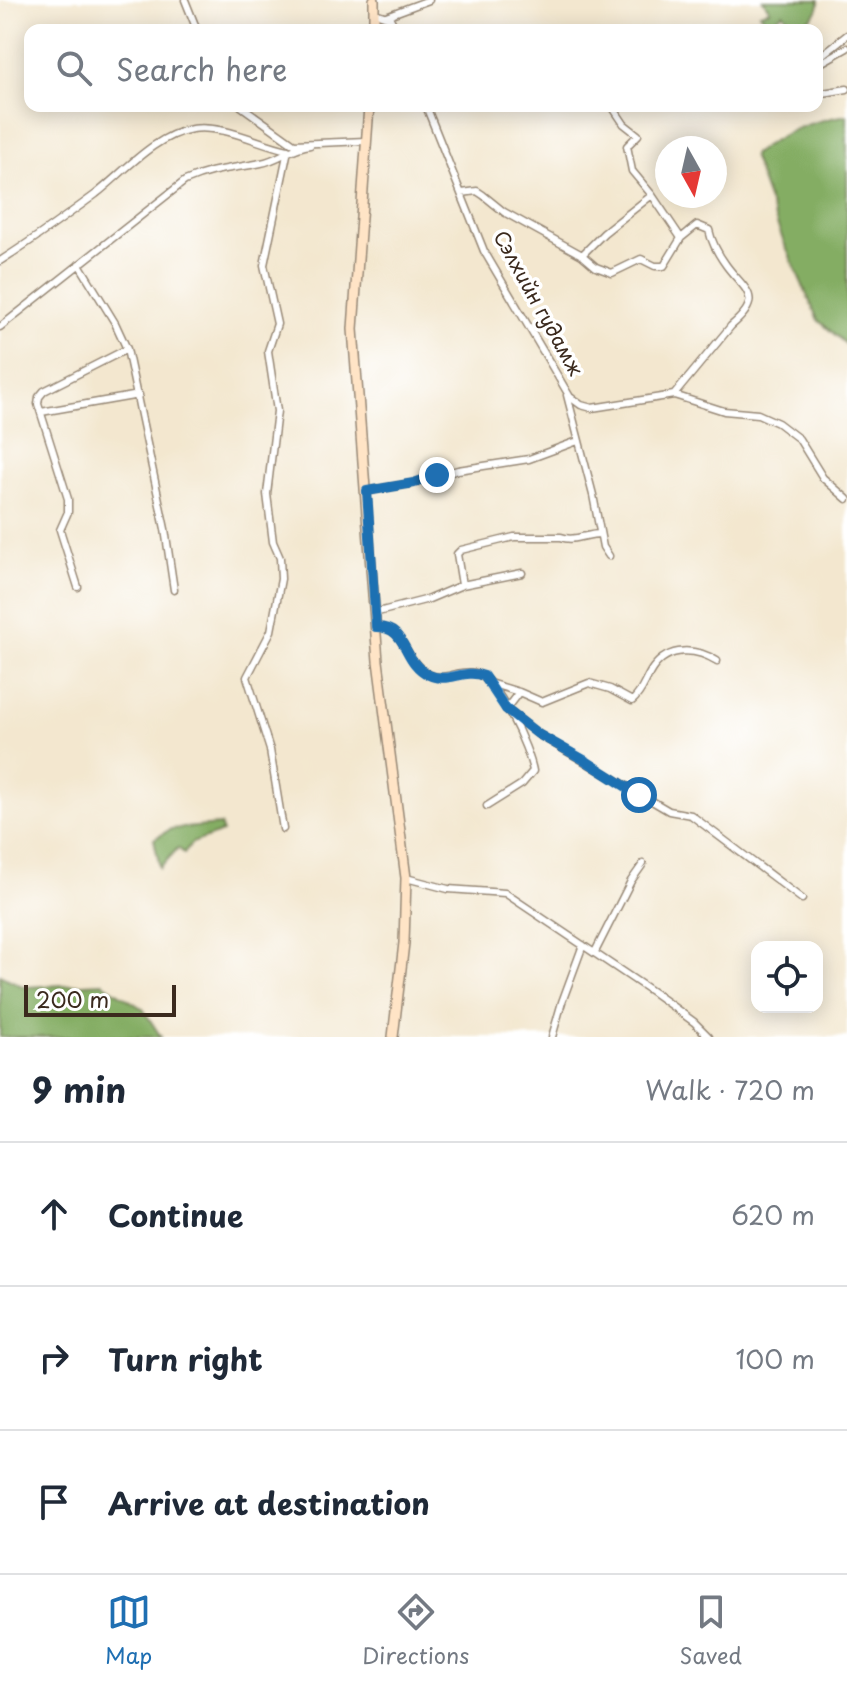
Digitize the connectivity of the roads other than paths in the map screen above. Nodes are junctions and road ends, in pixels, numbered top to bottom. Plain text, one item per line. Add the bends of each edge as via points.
1 (185, 0) edge
2 (374, 0) edge
3 (429, 0) edge
4 (381, 15) junction
5 (195, 24) edge
6 (377, 24) edge
7 (393, 24) edge
8 (847, 35) edge
9 (847, 48) edge
10 (823, 57) edge
11 (823, 59) edge
12 (847, 89) edge
13 (823, 93) edge
14 (249, 112) edge
15 (368, 112) edge
16 (428, 112) edge
17 (616, 112) edge
18 (366, 141) junction
19 (310, 145) junction
20 (288, 150) junction
21 (462, 193) junction
22 (652, 195) junction
23 (681, 238) junction
24 (582, 255) junction
25 (0, 261) edge
26 (79, 264) junction
27 (0, 327) edge
28 (127, 349) junction
29 (566, 391) junction
30 (139, 395) junction
31 (674, 395) junction
32 (41, 412) junction
33 (575, 442) dead end
34 (367, 491) junction
35 (847, 499) edge
36 (600, 534) junction
37 (609, 556) dead end
38 (522, 573) dead end
39 (462, 585) junction
40 (78, 587) dead end
41 (174, 590) dead end
42 (374, 613) junction
43 (376, 627) junction
44 (717, 661) dead end
45 (489, 683) junction
46 (519, 692) junction
47 (506, 709) junction
48 (487, 806) dead end
49 (283, 829) dead end
50 (643, 864) dead end
51 (406, 878) junction
52 (802, 899) dead end
53 (583, 945) junction
54 (595, 952) junction
55 (393, 1037) edge
56 (552, 1037) edge
57 (709, 1037) edge

1 - 5 street
2 - 4 main road
3 - 4 street
4 - 6 main road
4 - 7 street
8 - 10 street
9 - 11 street
12 - 13 street
14 - 19 street via 294,144
15 - 18 main road
16 - 21 street, Сэлхийн гудамж
17 - 22 street via 638,135 627,146 632,171
18 - 19 street
18 - 34 main road via 353,329
19 - 20 street
20 - 25 street via 220,131 179,133
20 - 26 street via 276,159 208,171 185,181
20 - 49 street via 264,265 277,324 268,351 277,411 267,494 281,579 271,631 247,677 270,750
21 - 24 street via 477,191
21 - 29 street, Сэлхийн гудамж via 484,251
22 - 23 street
22 - 24 street
23 - 24 street via 660,267 641,259 612,273
23 - 31 street via 697,225 709,230 712,244 742,281 749,300 742,316
26 - 27 street
26 - 28 street
28 - 30 street
28 - 32 street via 44,391 39,397
29 - 31 street, Сэлхийн гудамж via 592,408
29 - 36 street
30 - 32 street
30 - 41 street
31 - 35 street, Сэлхийн гудамж via 778,423 799,439 823,478
32 - 40 street via 68,499 60,530
33 - 34 street via 529,459
34 - 42 main road
36 - 37 street
36 - 39 street via 514,537 461,550 457,562
38 - 39 street
39 - 42 street
42 - 43 main road
43 - 45 street via 395,631 411,659 432,677 470,672
43 - 51 main road
44 - 46 street via 692,650 665,657 632,701 589,683 542,702
45 - 46 street
45 - 47 street
46 - 47 street
47 - 48 street via 533,771
47 - 52 street via 639,795 669,811 691,815
50 - 54 street
51 - 53 street via 448,889 505,893
51 - 55 main road
53 - 54 street
53 - 56 street
54 - 57 street

